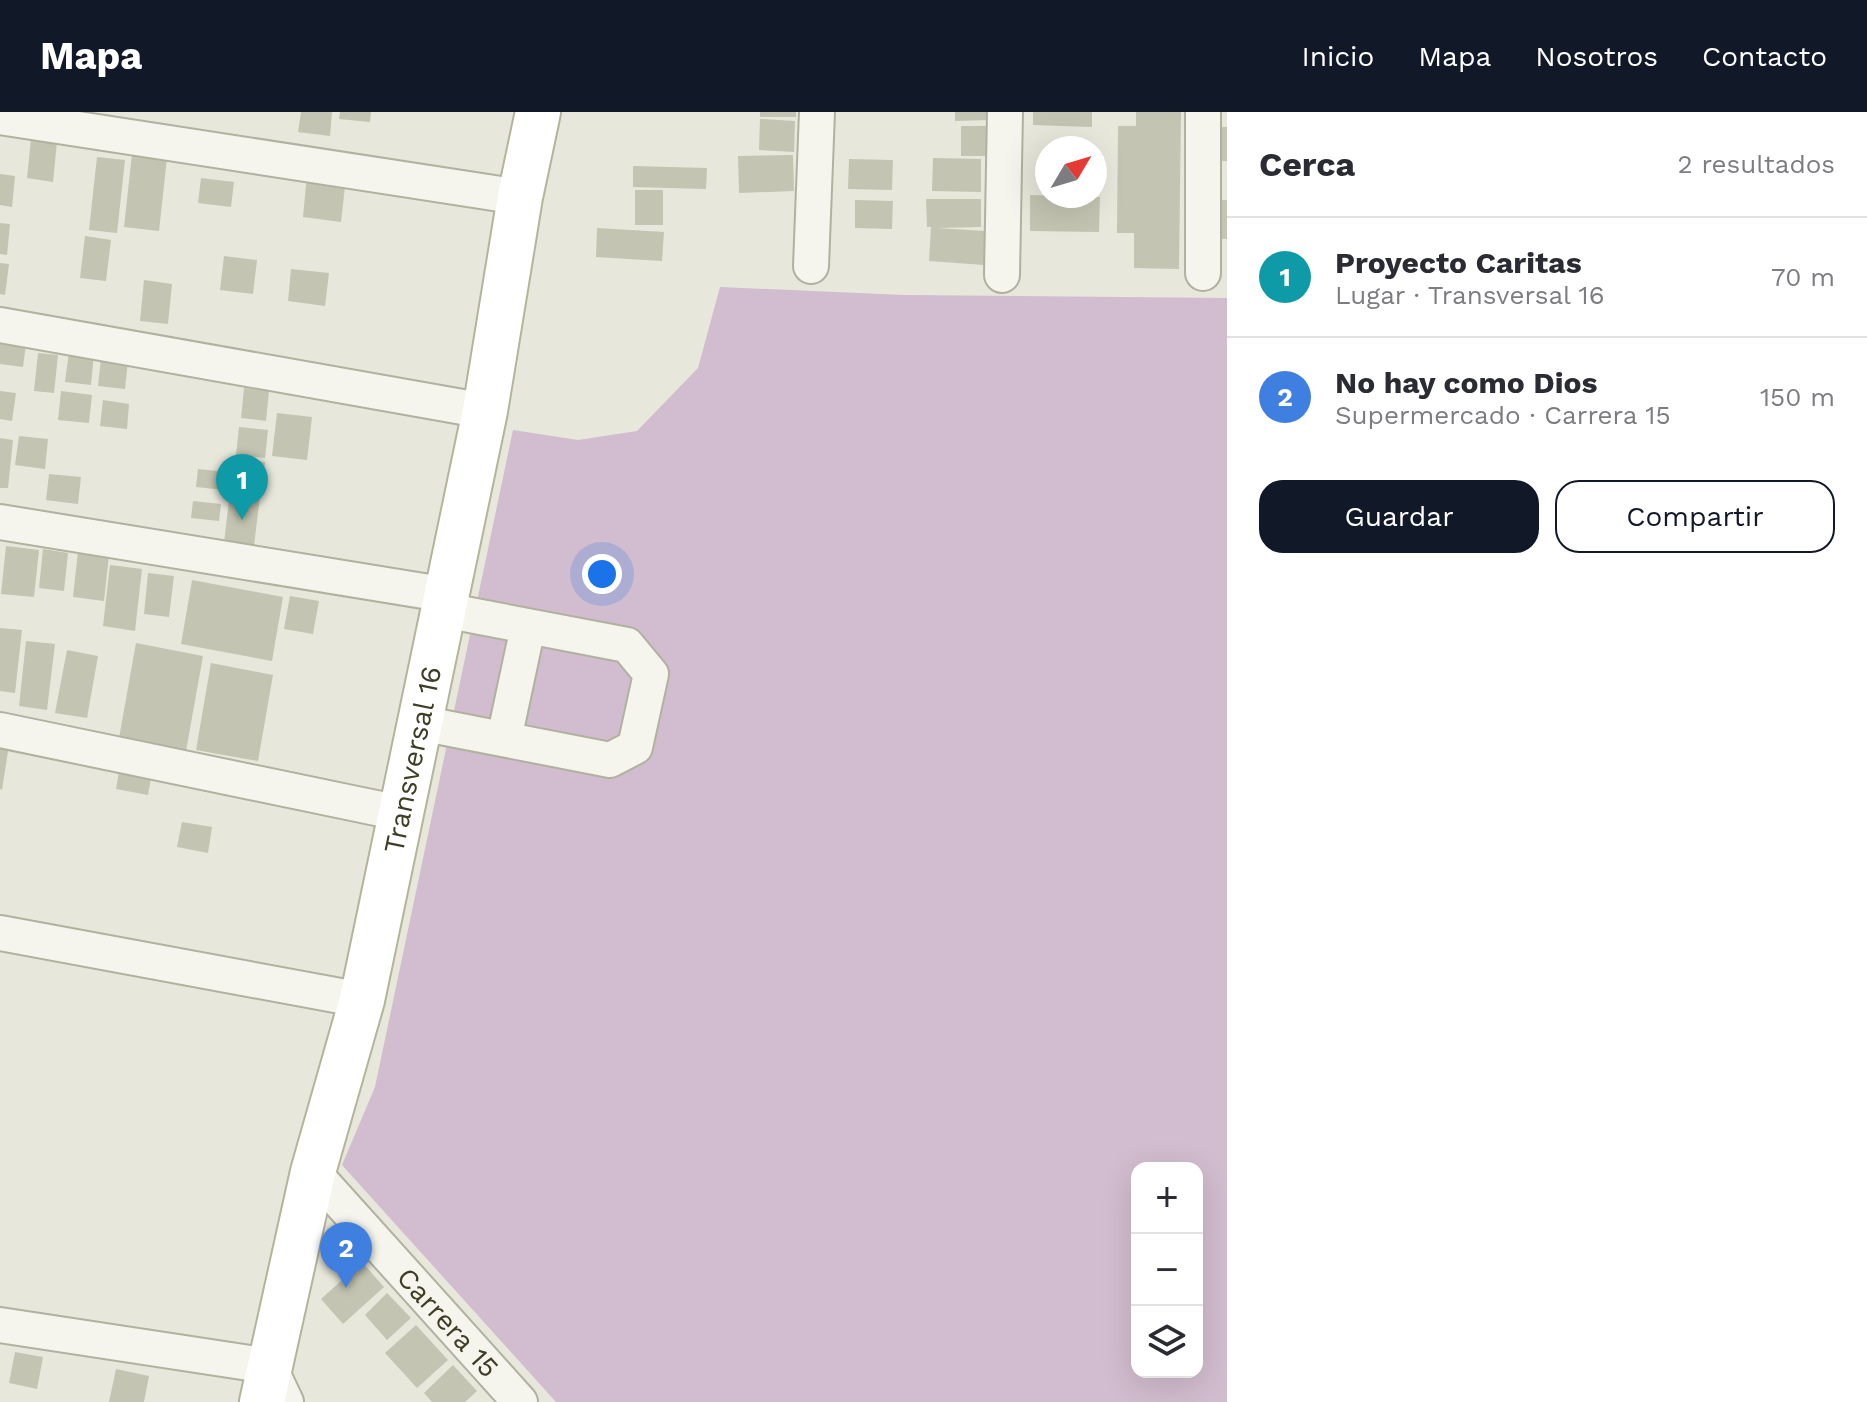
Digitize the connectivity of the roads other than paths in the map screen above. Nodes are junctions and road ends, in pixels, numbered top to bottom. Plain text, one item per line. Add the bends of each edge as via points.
1 (538, 112) edge
2 (817, 112) edge
3 (1005, 112) edge
4 (1203, 112) edge
5 (0, 117) edge
6 (36, 117) edge
7 (520, 197) junction
8 (811, 266) dead end
9 (1203, 273) dead end
10 (1002, 275) dead end
11 (0, 325) edge
12 (485, 411) junction
13 (0, 522) edge
14 (446, 603) junction
15 (528, 627) junction
16 (420, 723) junction
17 (0, 730) edge
18 (504, 739) junction
19 (400, 813) junction
20 (0, 933) edge
21 (362, 1000) junction
22 (313, 1172) junction
23 (0, 1325) edge
24 (272, 1390) edge
25 (520, 1402) edge

1 - 7 main road, Transversal 16
2 - 8 street
3 - 10 street
4 - 9 street
5 - 6 street
6 - 7 street
7 - 12 main road, Transversal 16
11 - 12 street
12 - 14 main road, Transversal 16
13 - 14 street
14 - 15 street
14 - 16 main road, Transversal 16
15 - 18 street
15 - 18 street via 627,645 651,674 635,747 610,760
16 - 18 street
16 - 19 main road, Transversal 16
17 - 19 street
19 - 21 main road, Transversal 16
20 - 21 street
21 - 22 main road, Transversal 16
22 - 24 main road, Transversal 16
22 - 25 street, Carrera 15
23 - 24 street

